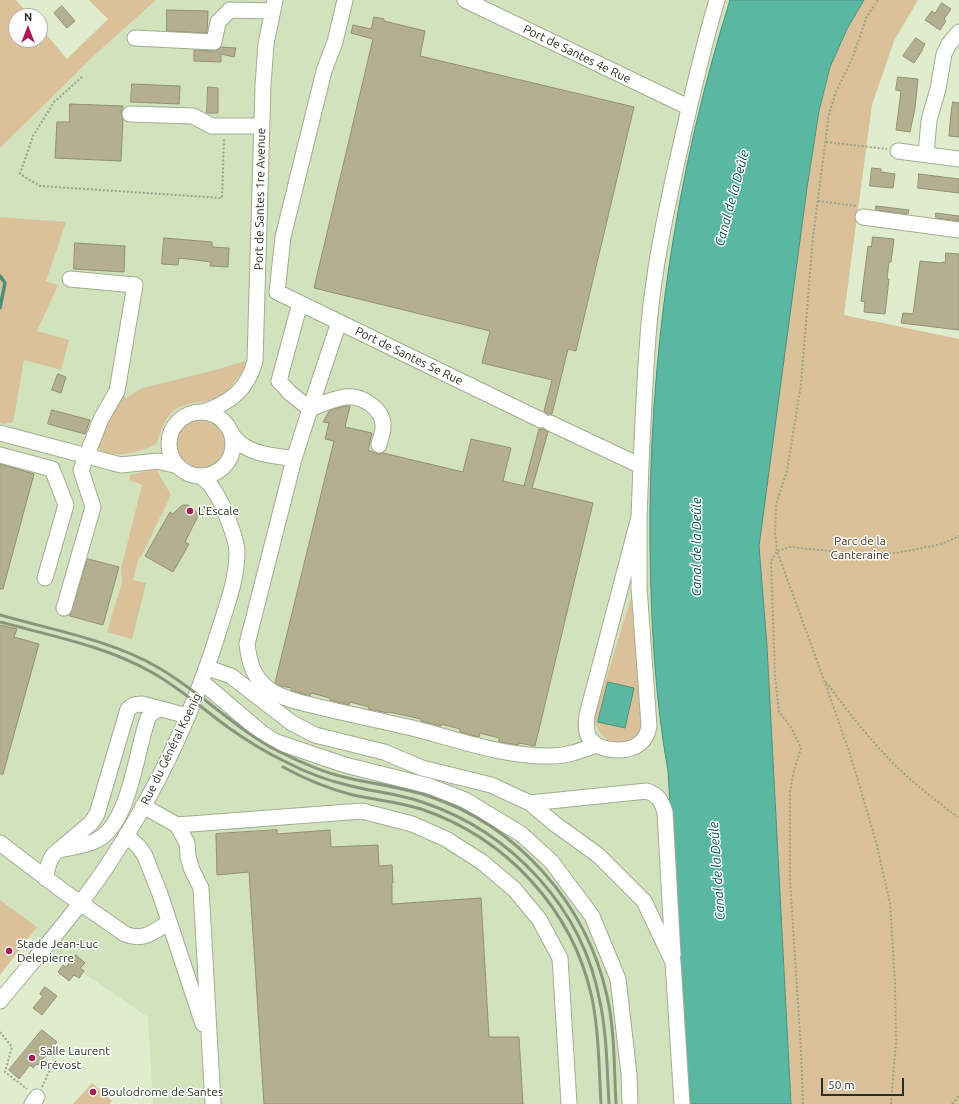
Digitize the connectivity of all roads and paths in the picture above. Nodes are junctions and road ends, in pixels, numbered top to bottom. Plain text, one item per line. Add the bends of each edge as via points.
1 (334, 0) edge
2 (345, 0) edge
3 (465, 0) edge
4 (717, 0) edge
5 (878, 0) edge
6 (274, 6) edge
7 (959, 32) edge
8 (135, 38) dead end
9 (324, 71) junction
10 (82, 77) dead end
11 (688, 107) junction
12 (130, 114) dead end
13 (224, 126) junction
14 (261, 126) junction
15 (826, 142) junction
16 (898, 150) joint
17 (926, 154) junction
18 (959, 159) edge
19 (818, 201) junction
20 (860, 211) joint
21 (959, 230) edge
22 (70, 279) dead end
23 (300, 303) junction
24 (339, 322) junction
25 (237, 395) junction
26 (310, 410) junction
27 (203, 412) junction
28 (230, 432) junction
29 (0, 433) edge
30 (169, 439) junction
31 (379, 445) dead end
32 (261, 452) junction
33 (0, 455) edge
34 (86, 456) junction
35 (294, 459) junction
36 (145, 462) junction
37 (225, 464) junction
38 (178, 466) junction
39 (641, 466) junction
40 (200, 476) junction
41 (221, 505) junction
42 (639, 517) junction
43 (959, 536) edge
44 (777, 550) junction
45 (45, 578) dead end
46 (64, 608) dead end
47 (208, 668) junction
48 (824, 680) junction
49 (202, 682) junction
50 (162, 709) junction
51 (188, 716) junction
52 (596, 745) junction
53 (530, 803) junction
54 (143, 806) junction
55 (959, 818) edge
56 (177, 825) junction
57 (126, 835) junction
58 (0, 844) edge
59 (59, 850) junction
60 (45, 878) junction
61 (80, 903) junction
62 (169, 922) junction
63 (673, 962) junction
64 (0, 1001) edge
65 (0, 1032) edge
66 (210, 1042) junction
67 (55, 1059) dead end
68 (959, 1096) edge
69 (35, 1101) edge
70 (213, 1104) edge
71 (569, 1104) edge
72 (630, 1104) edge
73 (682, 1104) edge
74 (803, 1104) edge
75 (891, 1104) edge
76 (952, 1104) edge

1 - 9 street via 323,48
2 - 9 street via 335,42
3 - 11 street, Port de Santes 4e Rue
4 - 11 street
5 - 15 path via 867,16 854,54 836,92 829,114
6 - 8 street via 230,10 218,22 214,42
6 - 14 street, Port de Santes 1re Avenue via 265,49
7 - 17 street via 944,54 938,89 928,120
9 - 23 street, Port de Santes 5e Rue via 283,237 277,292
10 - 13 path via 54,102 32,136 20,174 40,186 222,198
11 - 39 street via 654,281 644,390
12 - 13 street via 193,116 212,126
13 - 14 street
14 - 25 street, Port de Santes 1re Avenue via 256,361 248,380
15 - 16 path
15 - 19 path
16 - 17 street
17 - 18 street
19 - 20 path
19 - 44 path via 801,384 787,472 776,504 774,533
20 - 21 street
22 - 34 street via 135,285 118,391 100,419
23 - 24 street, Port de Santes 5e Rue
23 - 26 street via 279,381
24 - 26 street
24 - 39 street, Port de Santes 5e Rue
25 - 27 street, Port de Santes 1re Avenue via 224,404
25 - 28 street, Port de Santes 1re Avenue via 230,414
26 - 31 street via 347,397 371,404 379,412 382,420
26 - 35 street
27 - 28 street via 218,417
27 - 30 street via 192,413 181,419 173,428
28 - 32 street via 244,446
28 - 37 street via 233,447
29 - 34 street
30 - 36 street via 156,456
30 - 38 street via 170,452
32 - 35 street
32 - 37 street via 244,454
33 - 45 street via 52,469 66,505
34 - 36 street via 121,465
34 - 46 street via 81,470 93,507
35 - 52 street via 247,644 250,663 265,686 281,696 502,752 553,756 577,752
36 - 38 street via 164,462
37 - 40 street via 212,474
37 - 41 street, Rue du Général Koenig via 220,491
38 - 40 street via 188,473
39 - 42 street
40 - 41 street, Rue du Général Koenig via 211,485
41 - 47 street, Rue du Général Koenig via 235,540 237,554 230,590
42 - 52 street via 587,715 587,732
42 - 52 street via 640,587 650,716 648,734 640,744 626,749
43 - 44 path via 942,544 897,553 850,553 790,547
44 - 48 path
44 - 74 path via 771,561 775,676 779,712 792,726 801,748 790,792 790,880
47 - 49 street, Rue du Général Koenig
47 - 53 street via 231,676 292,723 315,735 384,752 422,768 491,785
48 - 55 path via 889,760
48 - 75 path via 851,757 876,842 890,903 895,975
49 - 51 street, Rue du Général Koenig
49 - 72 street via 274,741 345,765 430,786 465,800 521,834 551,861 592,916 618,979
50 - 51 street
50 - 59 street via 153,712 148,718 126,798 110,829 96,841
50 - 59 street via 138,704 128,709 98,814
51 - 54 street, Rue du Général Koenig via 161,775
53 - 63 street via 598,855 644,901
53 - 63 street via 647,791 662,801 665,812
54 - 56 street
54 - 57 street, Rue du Général Koenig
56 - 66 street via 187,843 192,870 201,888
56 - 71 street via 362,811 412,824 446,839 482,862 514,889 539,919 560,958
57 - 61 street, Rue du Général Koenig
57 - 62 street via 145,856
58 - 60 street
59 - 60 street via 50,858
60 - 61 street
61 - 62 street via 132,937 145,936
61 - 64 street, Rue du Général Koenig
62 - 66 street
63 - 73 street
65 - 69 path via 12,1048 5,1072
66 - 70 street
67 - 69 path
68 - 76 path

